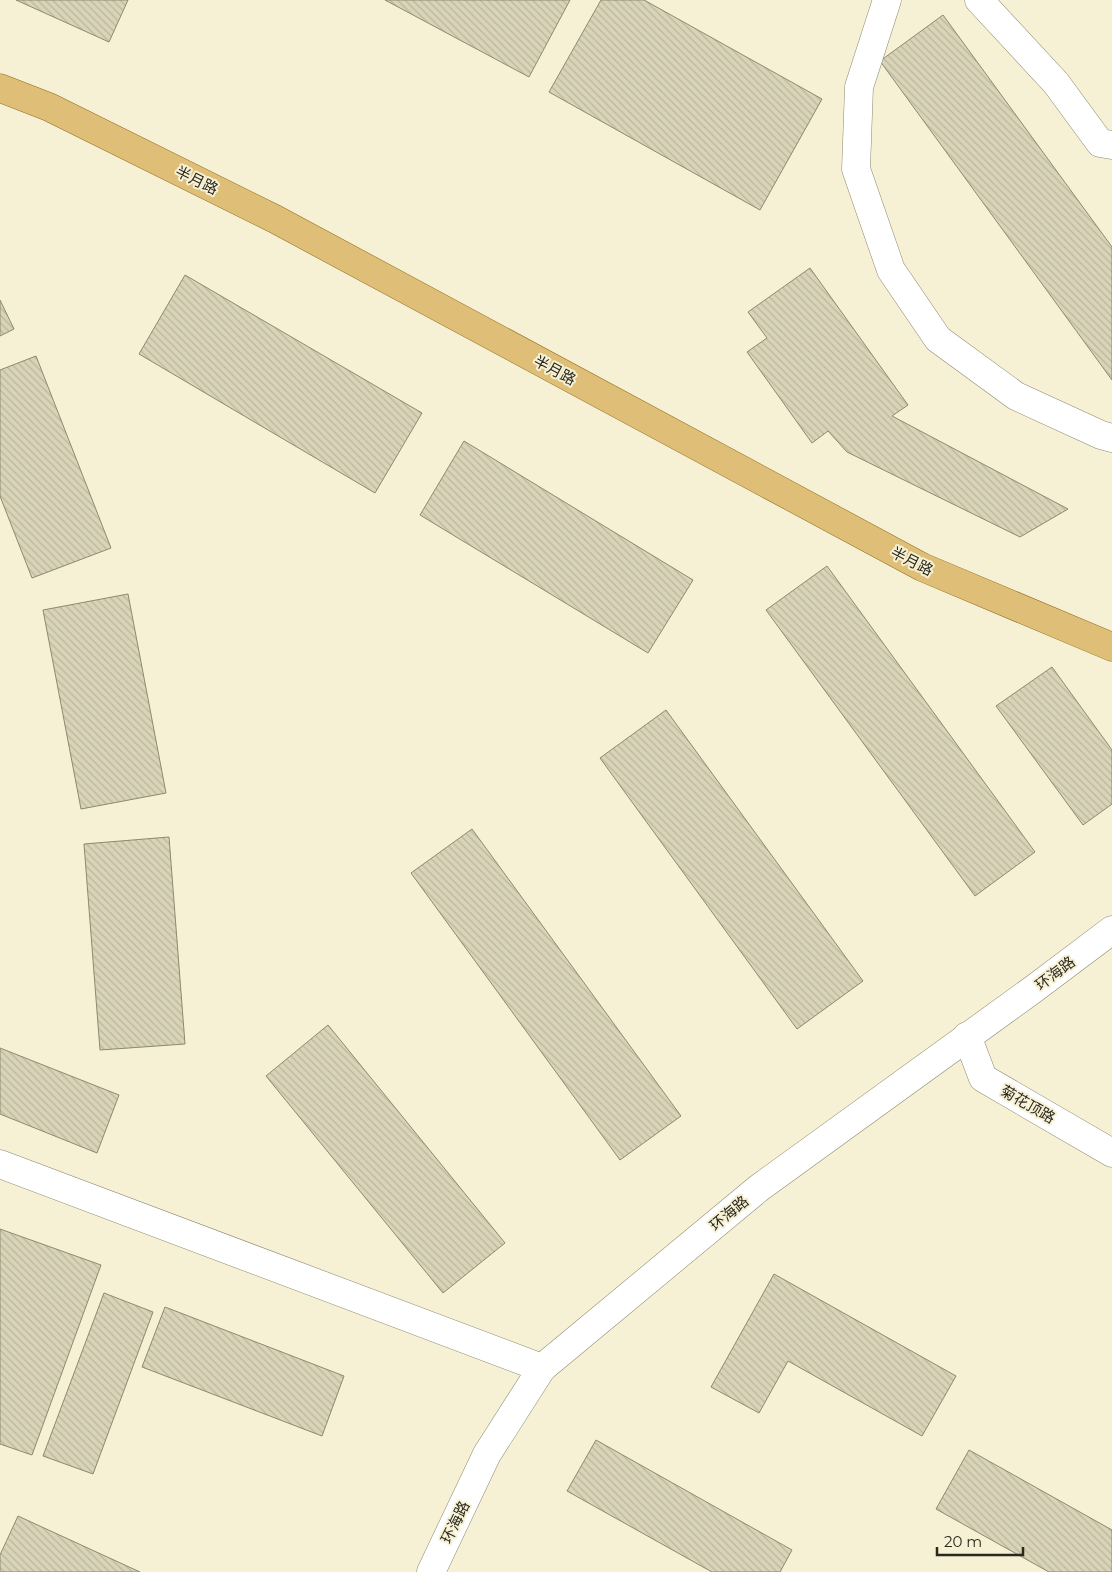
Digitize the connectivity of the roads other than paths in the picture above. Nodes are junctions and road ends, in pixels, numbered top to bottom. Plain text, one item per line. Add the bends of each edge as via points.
1 (887, 0) edge
2 (979, 0) edge
3 (0, 88) edge
4 (1112, 145) edge
5 (1112, 438) edge
6 (1112, 647) edge
7 (1112, 930) edge
8 (967, 1036) junction
9 (1112, 1153) edge
10 (0, 1164) edge
11 (542, 1368) junction
12 (431, 1572) edge

1 - 5 street via 859,87 856,169 890,270 938,339 1016,396
2 - 4 street via 1056,83 1100,143
3 - 6 main road, 半月路 via 49,107 275,219 922,567
7 - 8 street, 环海路
8 - 9 street, 菊花顶路 via 982,1078
8 - 11 street, 环海路 via 759,1188
10 - 11 street
11 - 12 street, 环海路 via 488,1454

